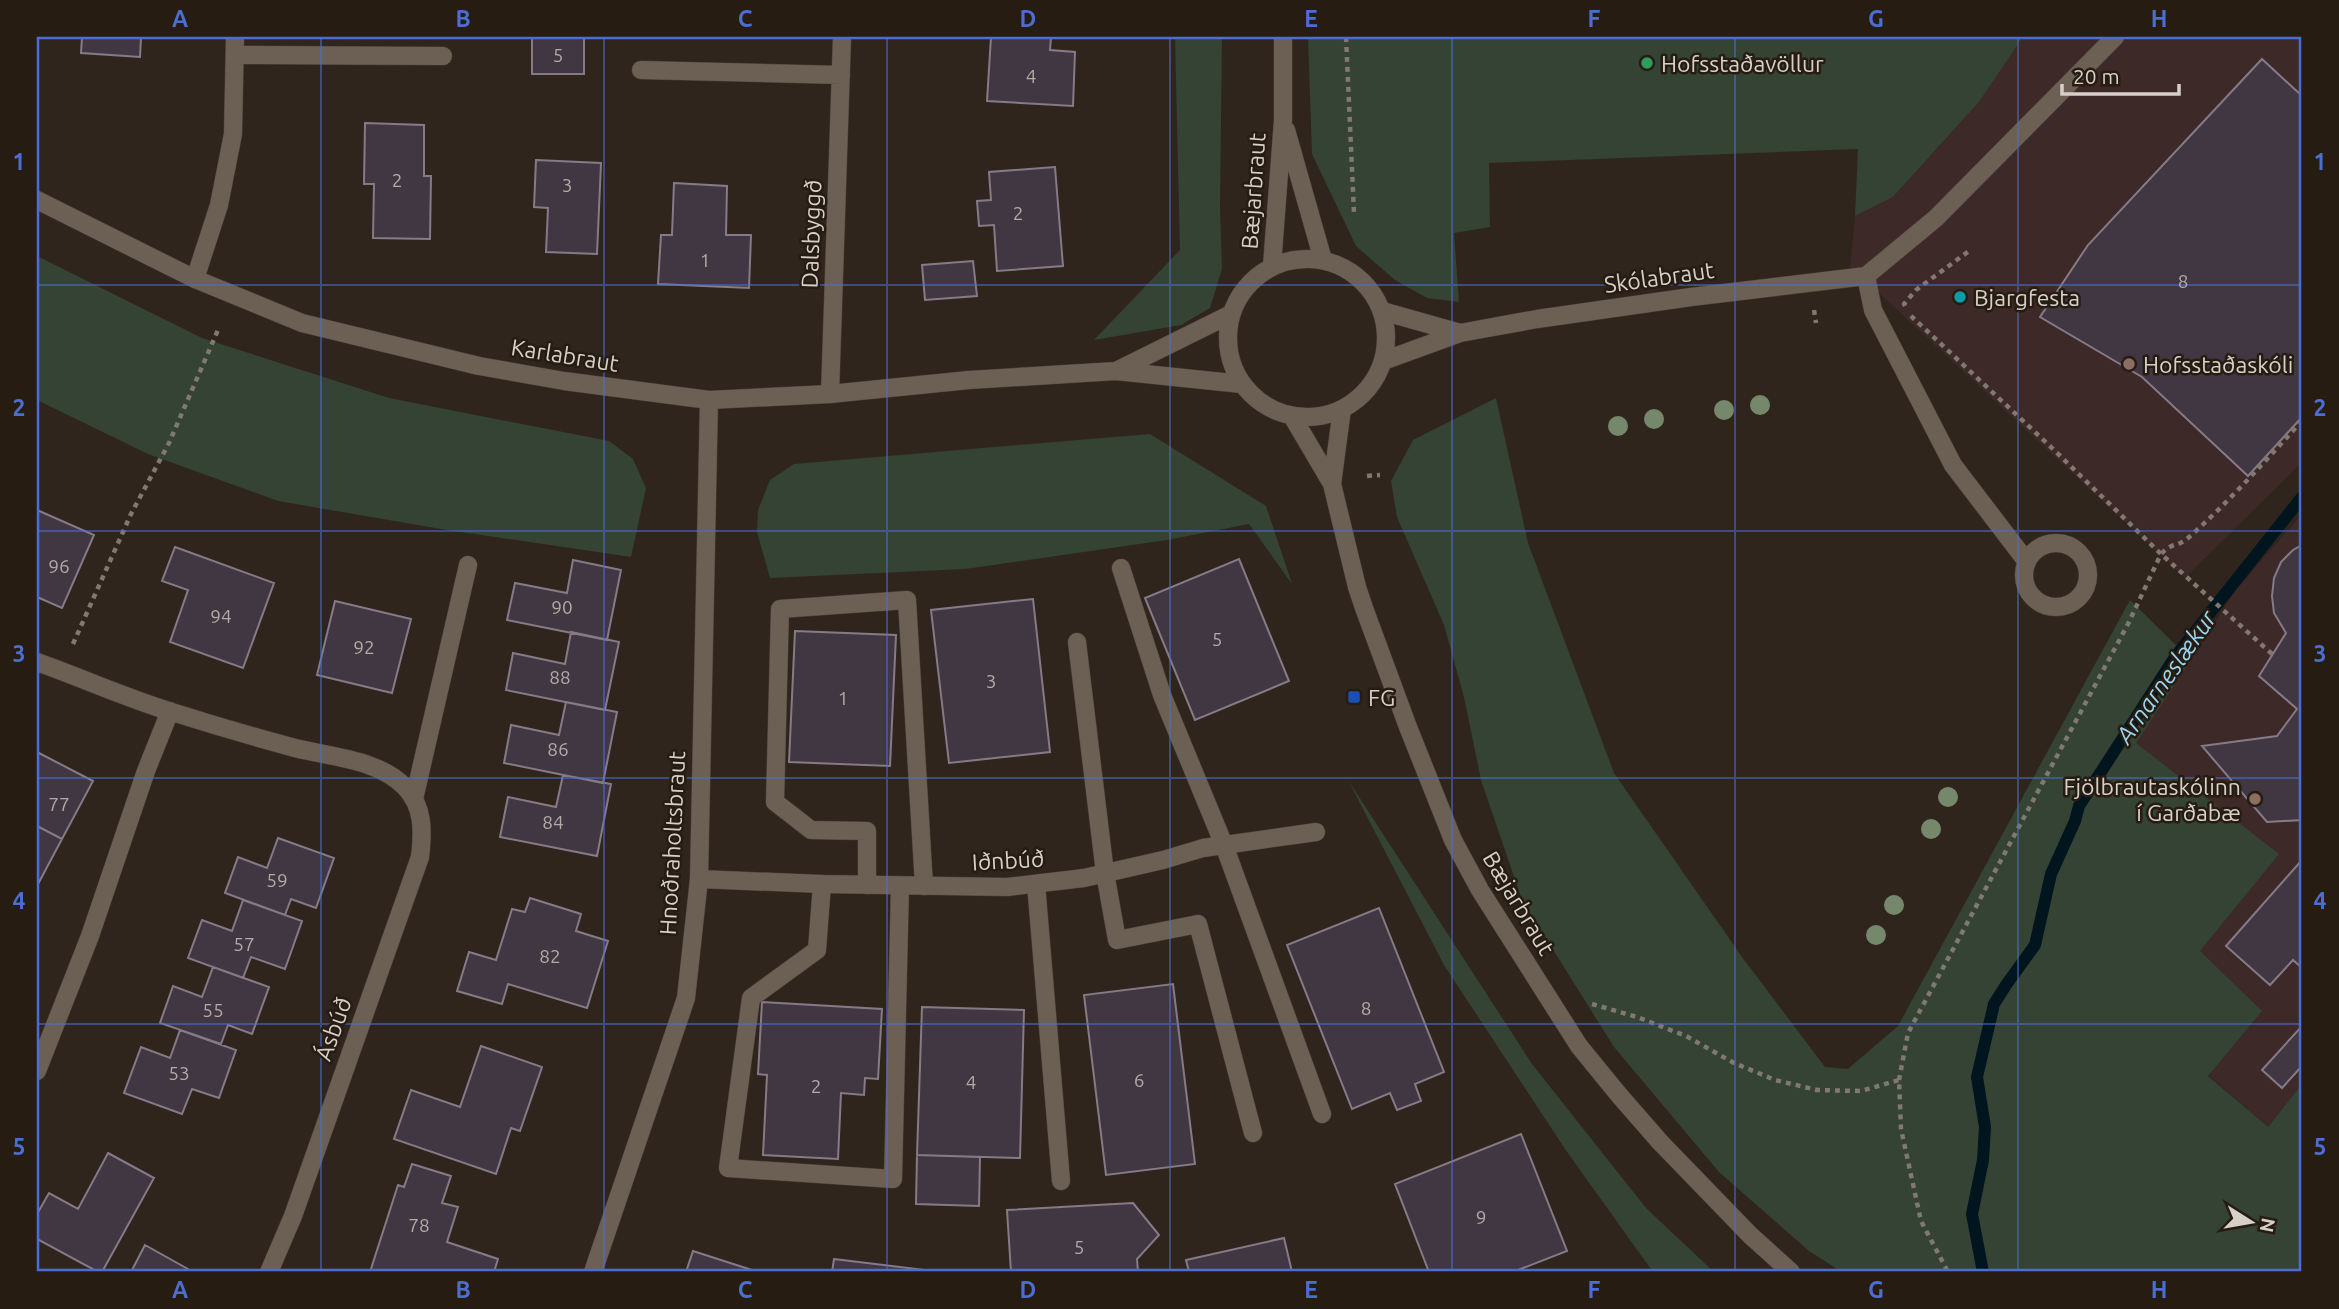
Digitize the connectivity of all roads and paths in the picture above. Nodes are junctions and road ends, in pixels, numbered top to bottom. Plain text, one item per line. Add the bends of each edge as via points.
1 (842, 37) edge
2 (1283, 37) edge
3 (1346, 37) edge
4 (2115, 37) edge
5 (235, 46) edge
6 (443, 57) dead end
7 (641, 70) dead end
8 (841, 75) junction
9 (1283, 120) junction
10 (37, 200) edge
11 (1354, 213) dead end
12 (1969, 251) dead end
13 (1324, 260) junction
14 (1272, 266) junction
15 (1866, 276) junction
16 (195, 279) junction
17 (1814, 309) dead end
18 (1382, 311) junction
19 (1231, 314) junction
20 (1816, 323) dead end
21 (219, 330) dead end
22 (1460, 333) junction
23 (1383, 361) junction
24 (1116, 371) junction
25 (1242, 384) junction
26 (830, 394) junction
27 (709, 400) junction
28 (1342, 409) junction
29 (1292, 416) junction
30 (2302, 421) edge
31 (1380, 475) dead end
32 (1367, 477) dead end
33 (1332, 484) junction
34 (2161, 554) junction
35 (2027, 562) dead end
36 (467, 565) dead end
37 (1121, 568) dead end
38 (1077, 642) dead end
39 (2272, 654) dead end
40 (37, 662) edge
41 (61, 671) junction
42 (170, 711) junction
43 (414, 799) junction
44 (1316, 832) dead end
45 (1224, 845) junction
46 (1105, 873) junction
47 (699, 879) junction
48 (822, 884) junction
49 (1036, 884) junction
50 (867, 885) junction
51 (900, 886) junction
52 (924, 886) junction
53 (1592, 1004) dead end
54 (37, 1071) edge
55 (1899, 1080) junction
56 (1322, 1114) dead end
57 (1253, 1133) dead end
58 (1061, 1181) dead end
59 (269, 1272) edge
60 (593, 1272) edge
61 (1791, 1272) edge
62 (1948, 1272) edge

1 - 8 street, Dalsbyggð
2 - 9 street, Bæjarbraut
3 - 11 path
4 - 15 street via 1936,218
5 - 6 street
5 - 16 street via 233,134 219,205
7 - 8 street
8 - 26 street, Dalsbyggð
9 - 13 street, Bæjarbraut
9 - 14 street, Bæjarbraut
10 - 16 street, Karlabraut
12 - 34 path via 1913,293 1904,304 1906,310
13 - 14 street, Bæjarbraut via 1298,258
13 - 18 street, Bæjarbraut via 1355,274
14 - 19 street, Bæjarbraut via 1253,279
15 - 22 street, Skólabraut via 1691,297
15 - 35 street via 1873,310 1953,465
16 - 27 street, Karlabraut via 302,323 479,366
17 - 20 path
18 - 22 street, Skólabraut
18 - 23 street, Bæjarbraut
19 - 24 street, Karlabraut
19 - 25 street, Bæjarbraut via 1229,355
21 - 41 path
22 - 23 street, Skólabraut
23 - 28 street, Bæjarbraut via 1367,389
24 - 25 street, Karlabraut
24 - 26 street, Karlabraut
25 - 29 street, Bæjarbraut via 1260,402
26 - 27 street, Karlabraut
27 - 47 street, Hnoðraholtsbraut
28 - 29 street, Bæjarbraut via 1317,417
28 - 33 street, Bæjarbraut
29 - 33 street, Bæjarbraut
30 - 34 path via 2185,541
31 - 32 path
33 - 61 street, Bæjarbraut via 1364,608 1453,840 1480,890 1580,1046 1619,1095 1750,1236
34 - 39 path
34 - 55 path via 1908,1033
36 - 43 street, Ásbúð
37 - 45 street via 1162,695
38 - 46 street
40 - 41 street
41 - 42 street
42 - 43 street via 361,763 387,773
42 - 54 street
43 - 59 street, Ásbúð via 423,831 420,857
44 - 45 street, Iðnbúð
45 - 46 street, Iðnbúð
45 - 56 street
46 - 49 street, Iðnbúð
46 - 57 street via 1117,940 1198,924
47 - 48 street, Iðnbúð
47 - 60 street, Hnoðraholtsbraut via 686,998
48 - 50 street, Iðnbúð
48 - 51 street via 817,950 751,998 728,1168 892,1179
49 - 52 street, Iðnbúð
49 - 58 street
50 - 51 street, Iðnbúð
50 - 52 street via 867,831 811,830 775,802 780,609 907,600
51 - 52 street, Iðnbúð
53 - 55 path via 1686,1036 1775,1080 1817,1090 1861,1091
55 - 62 path via 1901,1129 1921,1221

